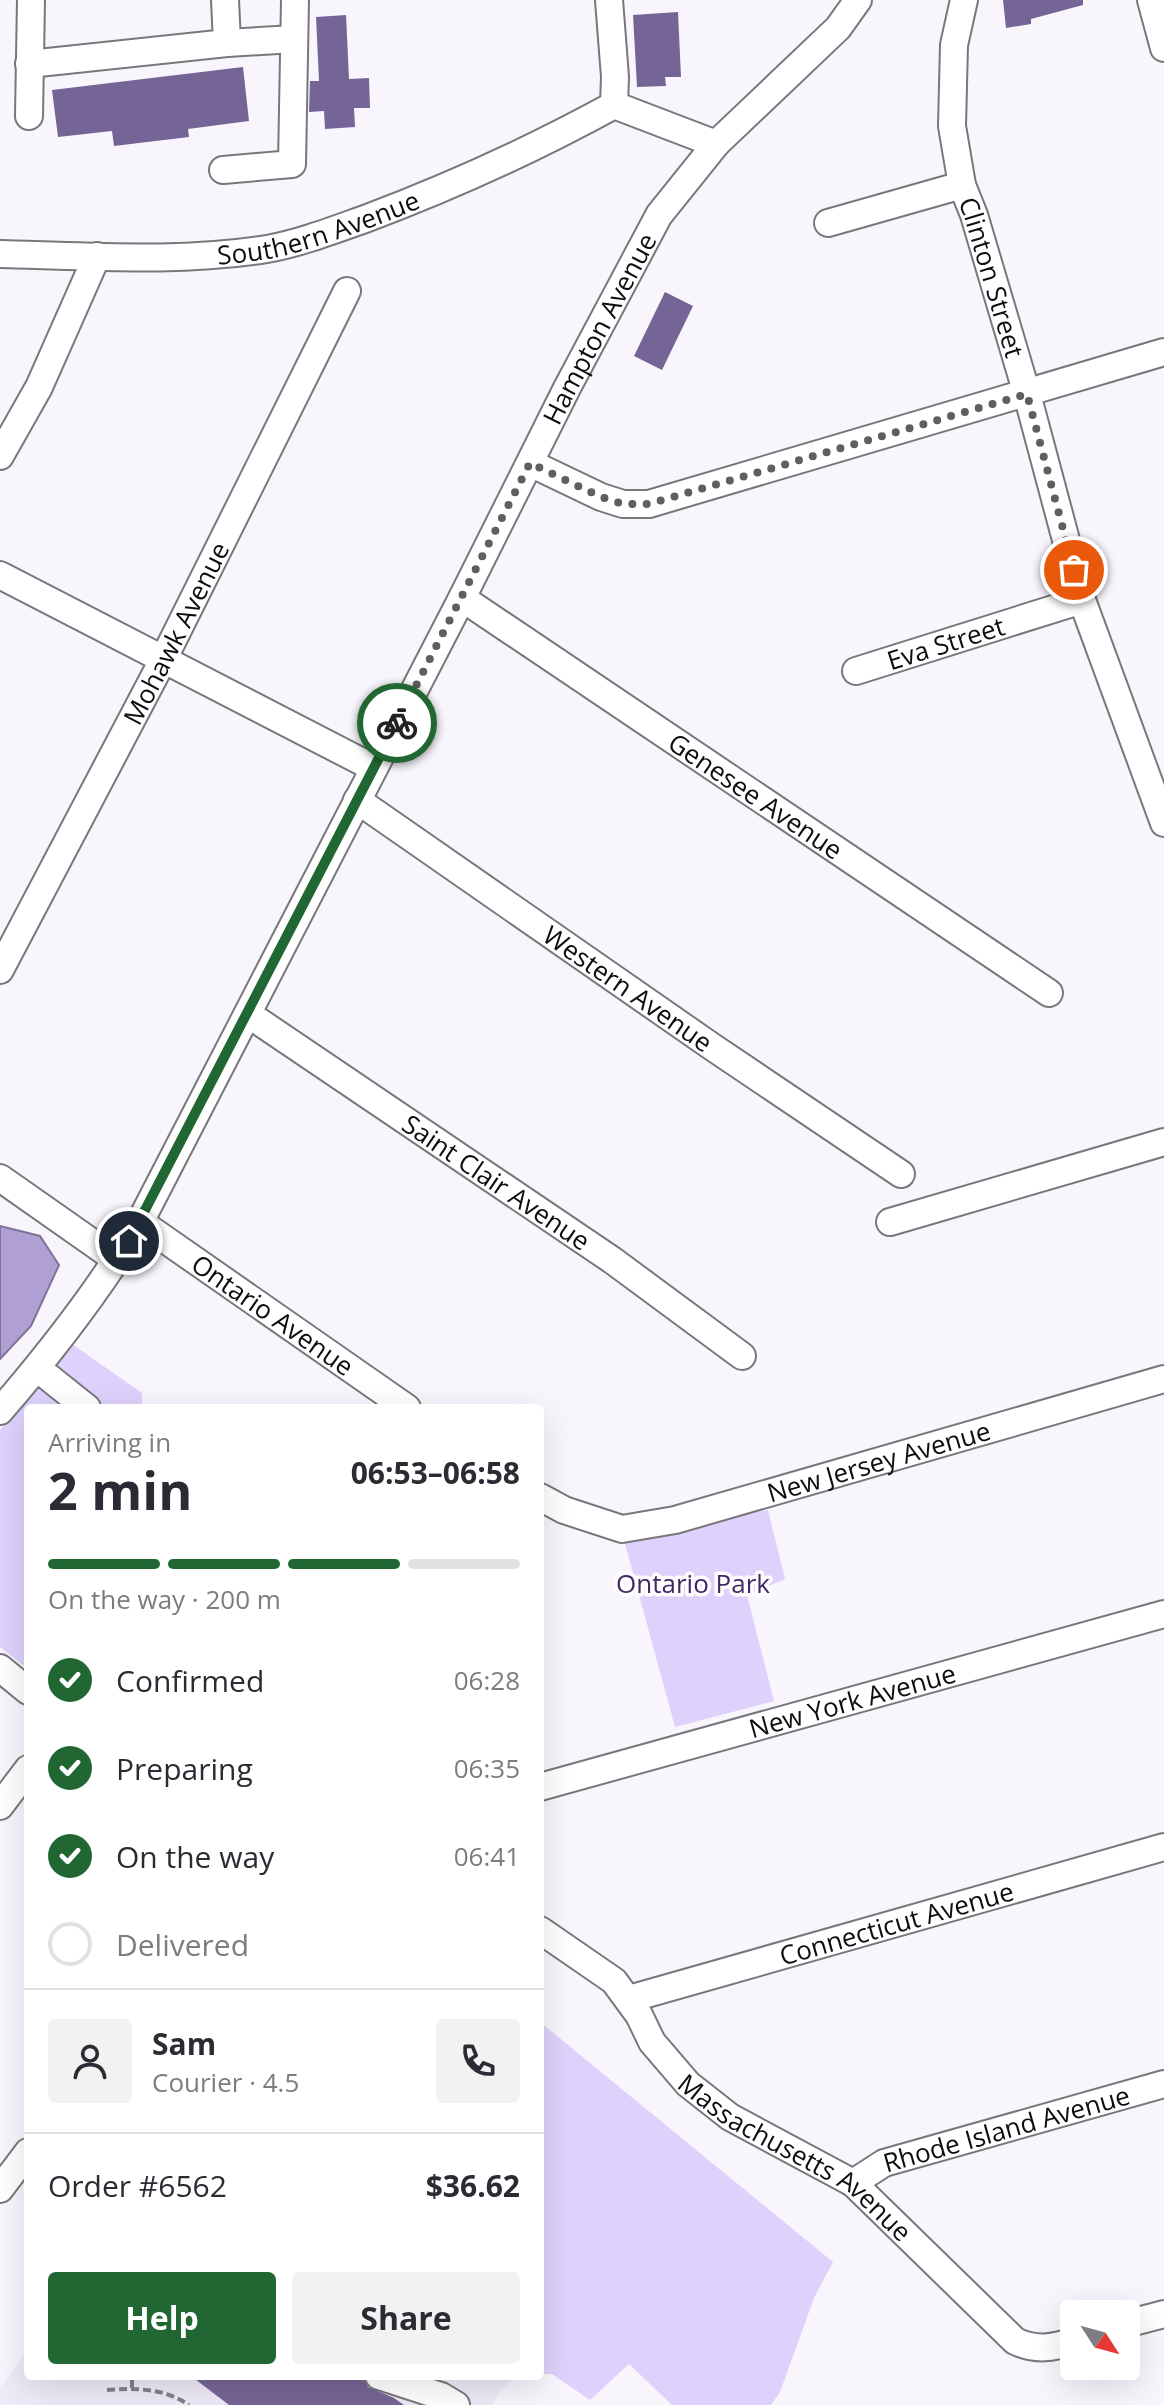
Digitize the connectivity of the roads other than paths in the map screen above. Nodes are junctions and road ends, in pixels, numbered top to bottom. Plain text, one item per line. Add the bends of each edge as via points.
1 (31, 0) edge
2 (225, 0) edge
3 (295, 0) edge
4 (609, 0) edge
5 (858, 0) edge
6 (964, 0) edge
7 (1151, 0) edge
8 (294, 39) junction
9 (227, 43) junction
10 (1164, 48) edge
11 (29, 64) junction
12 (614, 105) junction
13 (29, 116) dead end
14 (716, 144) junction
15 (223, 170) dead end
16 (962, 185) junction
17 (828, 223) dead end
18 (0, 254) edge
19 (97, 256) junction
20 (347, 291) dead end
21 (1164, 352) edge
22 (1027, 394) junction
23 (0, 456) edge
24 (530, 463) junction
25 (0, 575) edge
26 (462, 598) junction
27 (1082, 600) junction
28 (163, 660) junction
29 (856, 671) dead end
30 (374, 768) junction
31 (357, 800) junction
32 (1164, 823) edge
33 (0, 970) edge
34 (1049, 993) dead end
35 (248, 1014) junction
36 (1164, 1142) edge
37 (901, 1174) dead end
38 (0, 1178) edge
39 (140, 1222) junction
40 (890, 1222) dead end
41 (117, 1260) junction
42 (742, 1356) dead end
43 (37, 1368) junction
44 (1164, 1379) edge
45 (82, 1404) edge
46 (401, 1404) edge
47 (0, 1411) edge
48 (544, 1499) edge
49 (1164, 1614) edge
50 (0, 1668) edge
51 (24, 1688) edge
52 (24, 1774) edge
53 (544, 1786) edge
54 (0, 1806) edge
55 (1164, 1847) edge
56 (544, 1933) edge
57 (629, 1999) junction
58 (1164, 2084) edge
59 (24, 2157) edge
60 (853, 2183) junction
61 (0, 2189) edge
62 (1164, 2314) edge
63 (1140, 2320) edge
64 (1060, 2346) edge
65 (391, 2380) edge
66 (456, 2405) edge

1 - 11 street
2 - 9 street
3 - 8 street
4 - 12 street
5 - 14 street, Hampton Avenue via 838,28
6 - 16 street, Clinton Street via 954,45 952,126
7 - 10 street
8 - 9 street
8 - 15 street via 292,164
9 - 11 street
11 - 13 street
12 - 14 street
12 - 19 street, Southern Avenue via 420,198 269,249 181,258
14 - 24 street, Hampton Avenue via 659,215
16 - 17 street
16 - 22 street, Clinton Street
18 - 19 street, Southern Avenue
19 - 23 street via 39,387
20 - 28 street, Mohawk Avenue
21 - 22 street
22 - 24 street via 649,504 601,497
22 - 27 street, Clinton Street
24 - 26 street, Hampton Avenue
25 - 28 street
26 - 30 street, Hampton Avenue
26 - 34 street, Genesee Avenue
27 - 29 street, Eva Street
27 - 32 street, Clinton Street
28 - 30 street
28 - 33 street, Mohawk Avenue
30 - 31 street, Hampton Avenue
31 - 35 street, Hampton Avenue
31 - 37 street, Western Avenue
35 - 39 street, Hampton Avenue
35 - 42 street, Saint Clair Avenue via 612,1260
36 - 40 street
38 - 41 street
39 - 41 street, Hampton Avenue
39 - 46 street, Ontario Avenue
41 - 43 street, Hampton Avenue
43 - 45 street
43 - 47 street, Hampton Avenue
44 - 48 street, New Jersey Avenue via 675,1520 622,1529
49 - 53 street, New York Avenue
50 - 51 street
52 - 54 street
55 - 57 street, Connecticut Avenue
56 - 57 street, Massachusetts Avenue via 614,1981
57 - 60 street, Massachusetts Avenue via 652,2042 688,2084 730,2117
58 - 60 street, Rhode Island Avenue via 884,2163
59 - 61 street
60 - 64 street, Massachusetts Avenue via 1015,2341 1041,2348
62 - 63 street
65 - 66 street

